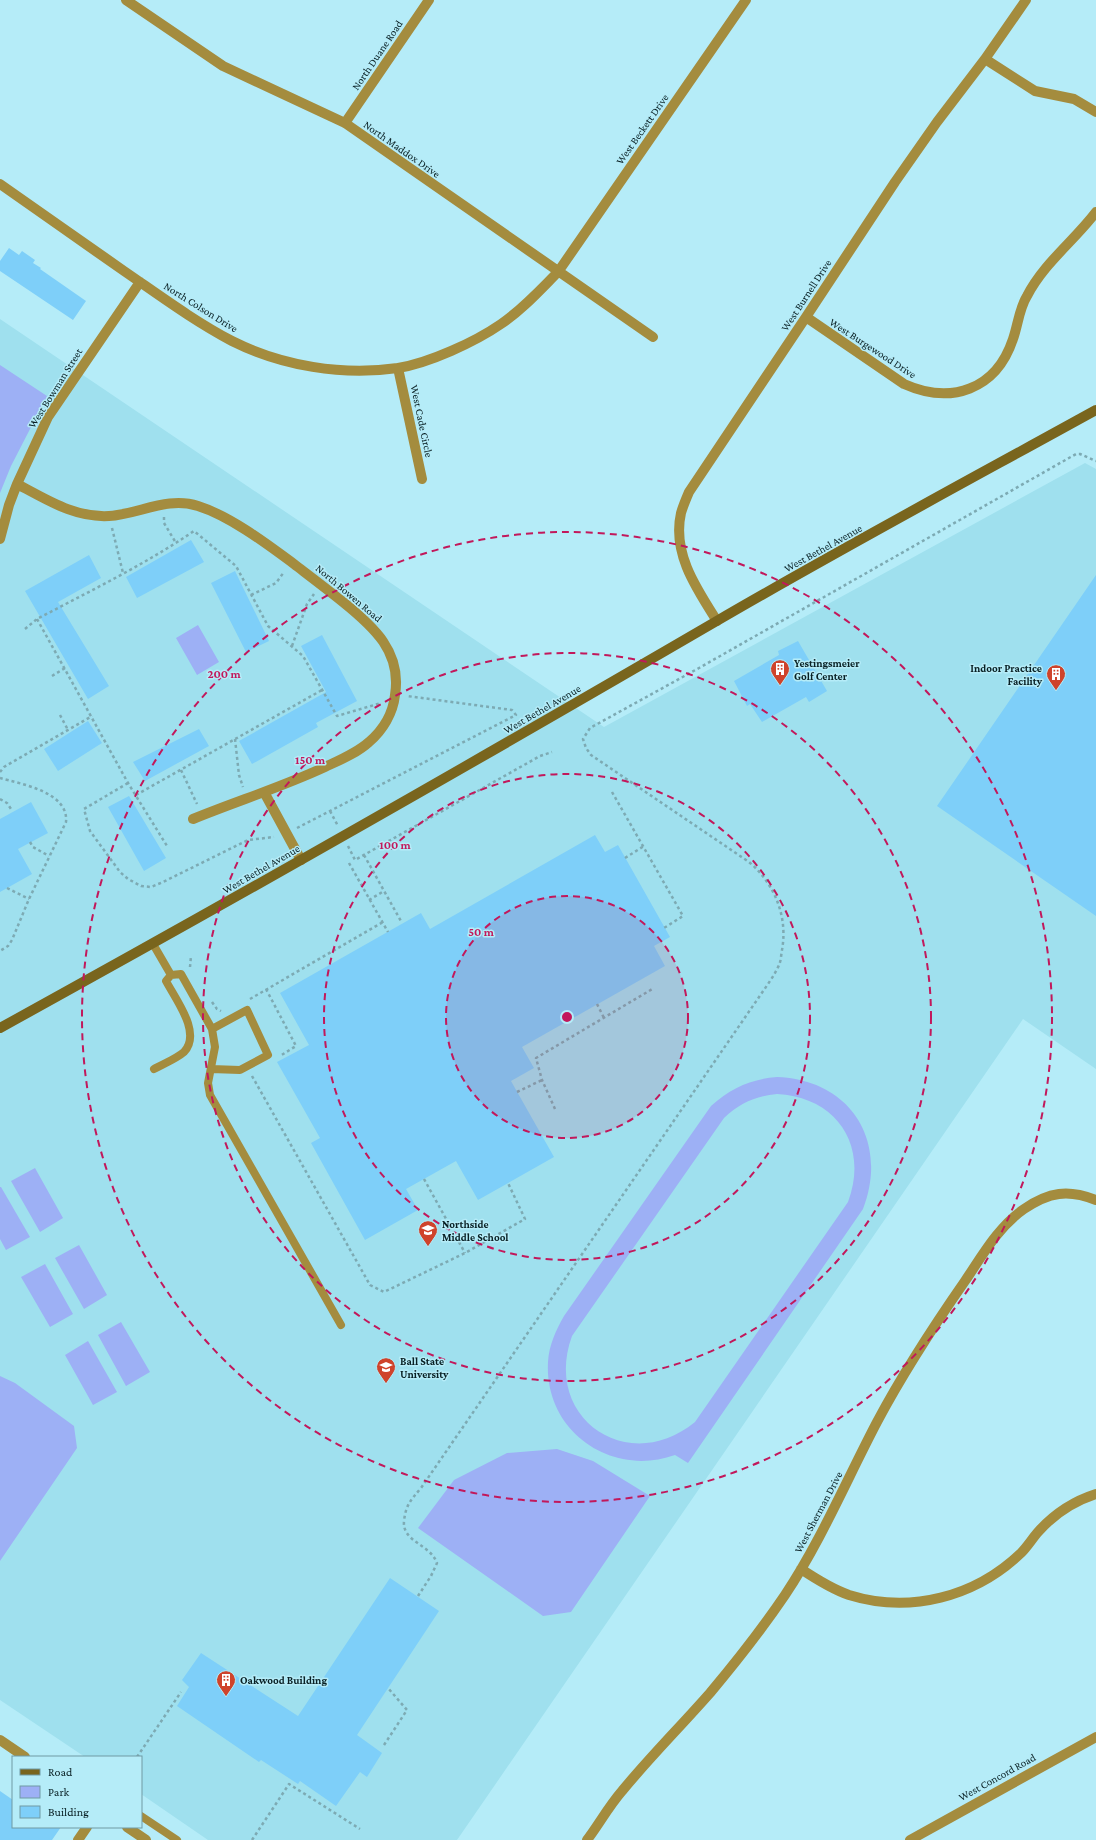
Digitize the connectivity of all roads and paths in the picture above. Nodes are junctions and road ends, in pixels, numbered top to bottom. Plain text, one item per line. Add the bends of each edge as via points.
1 (429, 0) edge
2 (746, 0) edge
3 (1026, 0) edge
4 (132, 2) edge
5 (985, 59) junction
6 (1096, 112) edge
7 (345, 123) junction
8 (0, 184) edge
9 (1096, 212) edge
10 (558, 272) junction
11 (140, 282) junction
12 (806, 317) junction
13 (653, 337) dead end
14 (398, 368) junction
15 (1096, 410) edge
16 (1096, 461) edge
17 (422, 479) dead end
18 (17, 484) junction
19 (162, 504) junction
20 (108, 516) junction
21 (0, 539) edge
22 (176, 543) junction
23 (291, 562) junction
24 (123, 573) junction
25 (321, 584) junction
26 (251, 595) junction
27 (37, 619) junction
28 (717, 621) junction
29 (25, 629) dead end
30 (292, 646) junction
31 (65, 668) junction
32 (52, 676) dead end
33 (322, 690) junction
34 (395, 698) junction
35 (60, 716) dead end
36 (92, 716) junction
37 (68, 730) junction
38 (235, 739) junction
39 (552, 752) dead end
40 (181, 770) junction
41 (0, 772) edge
42 (0, 778) edge
43 (128, 783) junction
44 (264, 792) junction
45 (612, 792) dead end
46 (136, 794) junction
47 (0, 798) edge
48 (247, 798) junction
49 (11, 809) dead end
50 (203, 815) junction
51 (193, 820) dead end
52 (287, 833) junction
53 (30, 842) dead end
54 (167, 846) dead end
55 (644, 846) junction
56 (364, 854) junction
57 (49, 856) junction
58 (625, 858) dead end
59 (301, 860) junction
60 (355, 860) dead end
61 (348, 863) dead end
62 (7, 888) dead end
63 (384, 891) junction
64 (29, 899) junction
65 (369, 900) junction
66 (383, 922) junction
67 (402, 923) dead end
68 (664, 928) dead end
69 (388, 932) dead end
70 (153, 944) junction
71 (0, 951) edge
72 (191, 956) dead end
73 (194, 973) dead end
74 (171, 975) junction
75 (654, 988) dead end
76 (266, 989) junction
77 (209, 997) dead end
78 (246, 1001) dead end
79 (597, 1004) dead end
80 (227, 1013) dead end
81 (604, 1018) junction
82 (0, 1028) edge
83 (212, 1029) junction
84 (276, 1058) dead end
85 (154, 1069) dead end
86 (211, 1069) junction
87 (251, 1074) dead end
88 (542, 1080) junction
89 (517, 1092) dead end
90 (555, 1109) dead end
91 (424, 1179) dead end
92 (508, 1183) dead end
93 (1096, 1200) edge
94 (465, 1253) junction
95 (341, 1325) dead end
96 (1096, 1494) edge
97 (801, 1569) junction
98 (418, 1596) dead end
99 (388, 1688) dead end
100 (181, 1692) dead end
101 (1096, 1737) edge
102 (0, 1740) edge
103 (384, 1745) dead end
104 (24, 1756) edge
105 (138, 1756) edge
106 (142, 1817) edge
107 (86, 1828) edge
108 (128, 1828) edge
109 (360, 1830) dead end
110 (78, 1840) edge
111 (146, 1840) edge
112 (177, 1840) edge
113 (252, 1840) edge
114 (587, 1840) edge
115 (910, 1840) edge

1 - 7 street, North Duane Road
2 - 10 street, West Beckett Drive
3 - 5 street, West Burnell Drive
4 - 7 street, North Maddox Drive via 223,66
5 - 6 street via 1035,91 1074,99
5 - 12 street, West Burnell Drive via 895,182
7 - 10 street, North Maddox Drive
8 - 11 street, North Colson Drive
9 - 12 street, West Burgewood Drive via 1046,266 1026,296 1004,360 986,379 964,391 954,394 932,393 919,391 904,384
10 - 13 street, North Maddox Drive
10 - 14 street, North Colson Drive via 527,304 491,330 460,347
11 - 14 street, North Colson Drive via 206,326 259,353 313,367 350,371
11 - 18 street, West Bowman Street via 48,417
12 - 28 street, West Burnell Drive via 699,476 681,513 679,534 688,572
14 - 17 street, West Cade Circle
15 - 28 main road, West Bethel Avenue
16 - 98 path via 1076,454 590,728 584,739 591,755 759,870 775,896 783,918 784,940 779,964 768,984 409,1502 404,1521 406,1534 434,1555 436,1563
18 - 20 street, North Bowen Road via 66,510
18 - 21 street, West Bowman Street
19 - 20 street, North Bowen Road
19 - 22 path via 164,523
19 - 23 street, North Bowen Road via 187,503 199,506 239,526
20 - 24 path
22 - 24 path
22 - 26 path via 194,531 236,566
23 - 25 street, North Bowen Road
23 - 26 path via 276,583
24 - 27 path
25 - 30 path via 307,604
25 - 34 street, North Bowen Road via 369,624 389,651 396,672
26 - 30 path via 268,626
27 - 29 path
27 - 31 path
28 - 59 main road, West Bethel Avenue
30 - 33 path via 303,656
31 - 32 path
31 - 36 path
33 - 34 path via 337,716
33 - 38 path
34 - 44 street, North Bowen Road via 392,712 370,742 303,777
34 - 52 path via 405,696 512,710 516,715
35 - 37 path
36 - 37 path
36 - 43 path
37 - 41 path via 4,767
38 - 40 path
38 - 48 path via 239,776
39 - 56 path via 540,756
40 - 46 path
40 - 50 path
42 - 57 path via 40,789 51,795 62,808 67,816 66,822
43 - 46 path
43 - 52 path via 84,809 90,831 120,872 141,886 151,887 163,882 248,840
44 - 48 street, North Bowen Road
44 - 52 street
45 - 55 path
46 - 54 path
47 - 49 path
48 - 50 street, North Bowen Road
50 - 51 street, North Bowen Road
52 - 59 street
53 - 57 path via 33,847
55 - 58 path
55 - 68 path via 683,916
56 - 60 path
56 - 63 path
57 - 64 path
59 - 70 main road, West Bethel Avenue
61 - 65 path
62 - 64 path
63 - 65 path
63 - 67 path
64 - 71 path via 12,940
65 - 66 path
66 - 69 path
66 - 76 path
70 - 74 lane
70 - 82 main road, West Bethel Avenue
72 - 73 path via 190,967
74 - 83 lane via 181,974
74 - 85 lane via 166,981 191,1029 191,1041 183,1052
75 - 81 path
76 - 78 path
76 - 84 path via 296,1046
77 - 80 path via 217,1009
79 - 81 path
81 - 88 path via 536,1058
83 - 86 lane via 215,1047
83 - 86 lane via 247,1010 268,1055 240,1070
86 - 95 lane via 208,1083 210,1096
87 - 94 path via 370,1285 384,1292
88 - 89 path
88 - 90 path
91 - 94 path
92 - 94 path via 525,1219
93 - 97 street, West Sherman Drive via 1072,1193 1057,1195 1029,1206 1003,1228 908,1368
96 - 97 street via 1054,1516 1022,1552 1001,1570 964,1591 943,1598 905,1603 868,1600 834,1589
97 - 114 street, West Sherman Drive via 753,1638 711,1691 620,1793
99 - 103 path via 407,1710
100 - 105 path
101 - 115 street, West Concord Road
102 - 104 street
106 - 112 lane
107 - 110 street
108 - 111 street
109 - 113 path via 289,1784

